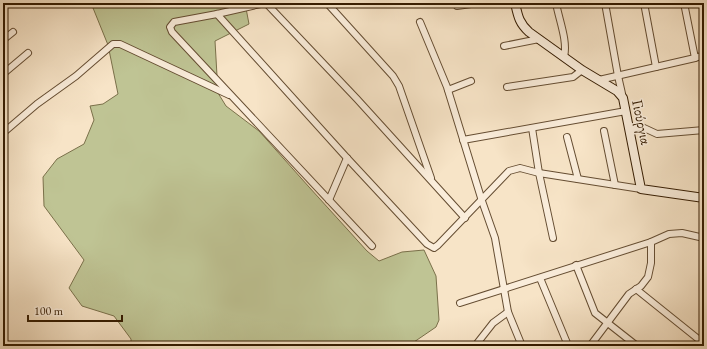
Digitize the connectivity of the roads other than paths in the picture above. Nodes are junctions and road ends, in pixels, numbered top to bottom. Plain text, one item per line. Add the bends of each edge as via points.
1 (266, 3) edge
2 (327, 3) edge
3 (478, 3) edge
4 (515, 3) edge
5 (556, 3) edge
6 (605, 3) edge
7 (644, 3) edge
8 (684, 3) edge
9 (457, 6) dead end
10 (217, 14) junction
11 (420, 22) dead end
12 (13, 32) dead end
13 (3, 40) edge
14 (539, 40) junction
15 (504, 46) dead end
16 (28, 53) dead end
17 (704, 55) edge
18 (564, 58) junction
19 (695, 58) junction
20 (656, 67) junction
21 (582, 70) junction
22 (3, 74) edge
23 (618, 76) junction
24 (599, 80) junction
25 (471, 81) dead end
26 (507, 87) dead end
27 (448, 90) junction
28 (232, 96) junction
29 (623, 98) junction
30 (626, 111) junction
31 (532, 128) junction
32 (629, 129) junction
33 (704, 130) edge
34 (604, 131) dead end
35 (3, 133) edge
36 (567, 137) dead end
37 (464, 140) junction
38 (347, 158) junction
39 (539, 173) junction
40 (578, 179) junction
41 (432, 182) junction
42 (615, 184) junction
43 (641, 189) junction
44 (704, 198) edge
45 (329, 200) junction
46 (482, 201) junction
47 (465, 218) junction
48 (553, 238) dead end
49 (704, 238) edge
50 (650, 242) junction
51 (372, 246) dead end
52 (576, 265) junction
53 (540, 278) junction
54 (504, 289) junction
55 (636, 289) junction
56 (460, 303) dead end
57 (508, 312) junction
58 (607, 323) junction
59 (704, 335) edge
60 (701, 344) edge
61 (475, 346) edge
62 (522, 346) edge
63 (570, 346) edge
64 (590, 346) edge
65 (637, 346) edge

1 - 10 street
1 - 41 street
2 - 41 street via 400,86
3 - 9 street
4 - 14 street, Γιούργια via 522,26
5 - 18 street via 565,42
6 - 23 street
7 - 20 street
8 - 19 street
10 - 28 street via 174,22 170,27
10 - 38 street
11 - 27 street
12 - 13 street
14 - 15 street
14 - 18 street, Γιούργια
16 - 22 street
17 - 19 street
18 - 21 street, Γιούργια
19 - 20 street
20 - 23 street
21 - 24 street, Γιούργια
21 - 26 street via 573,77
23 - 24 street
23 - 29 street
24 - 29 street, Γιούργια
25 - 27 street
27 - 37 street
28 - 35 street via 120,44 113,44
28 - 45 street
29 - 30 street, Γιούργια
30 - 31 street
30 - 32 street, Γιούργια
31 - 37 street
31 - 39 street
32 - 33 street via 642,127 657,134
32 - 43 street, Γιούργια
34 - 42 street
36 - 40 street
37 - 46 street
38 - 45 street
38 - 47 street via 427,244 434,248
39 - 40 street
39 - 46 street via 520,168 509,171
39 - 48 street
40 - 42 street
41 - 47 street
42 - 43 street
43 - 44 street
45 - 51 street
46 - 47 street
46 - 54 street via 495,238
49 - 50 street via 669,234
50 - 52 street
50 - 55 street via 651,263 648,277
52 - 53 street
52 - 58 street via 595,313
53 - 54 street
53 - 63 street
54 - 56 street
54 - 57 street
55 - 58 street via 629,294
55 - 60 street
57 - 61 street via 493,323
57 - 62 street
58 - 64 street
58 - 65 street
59 - 60 street

